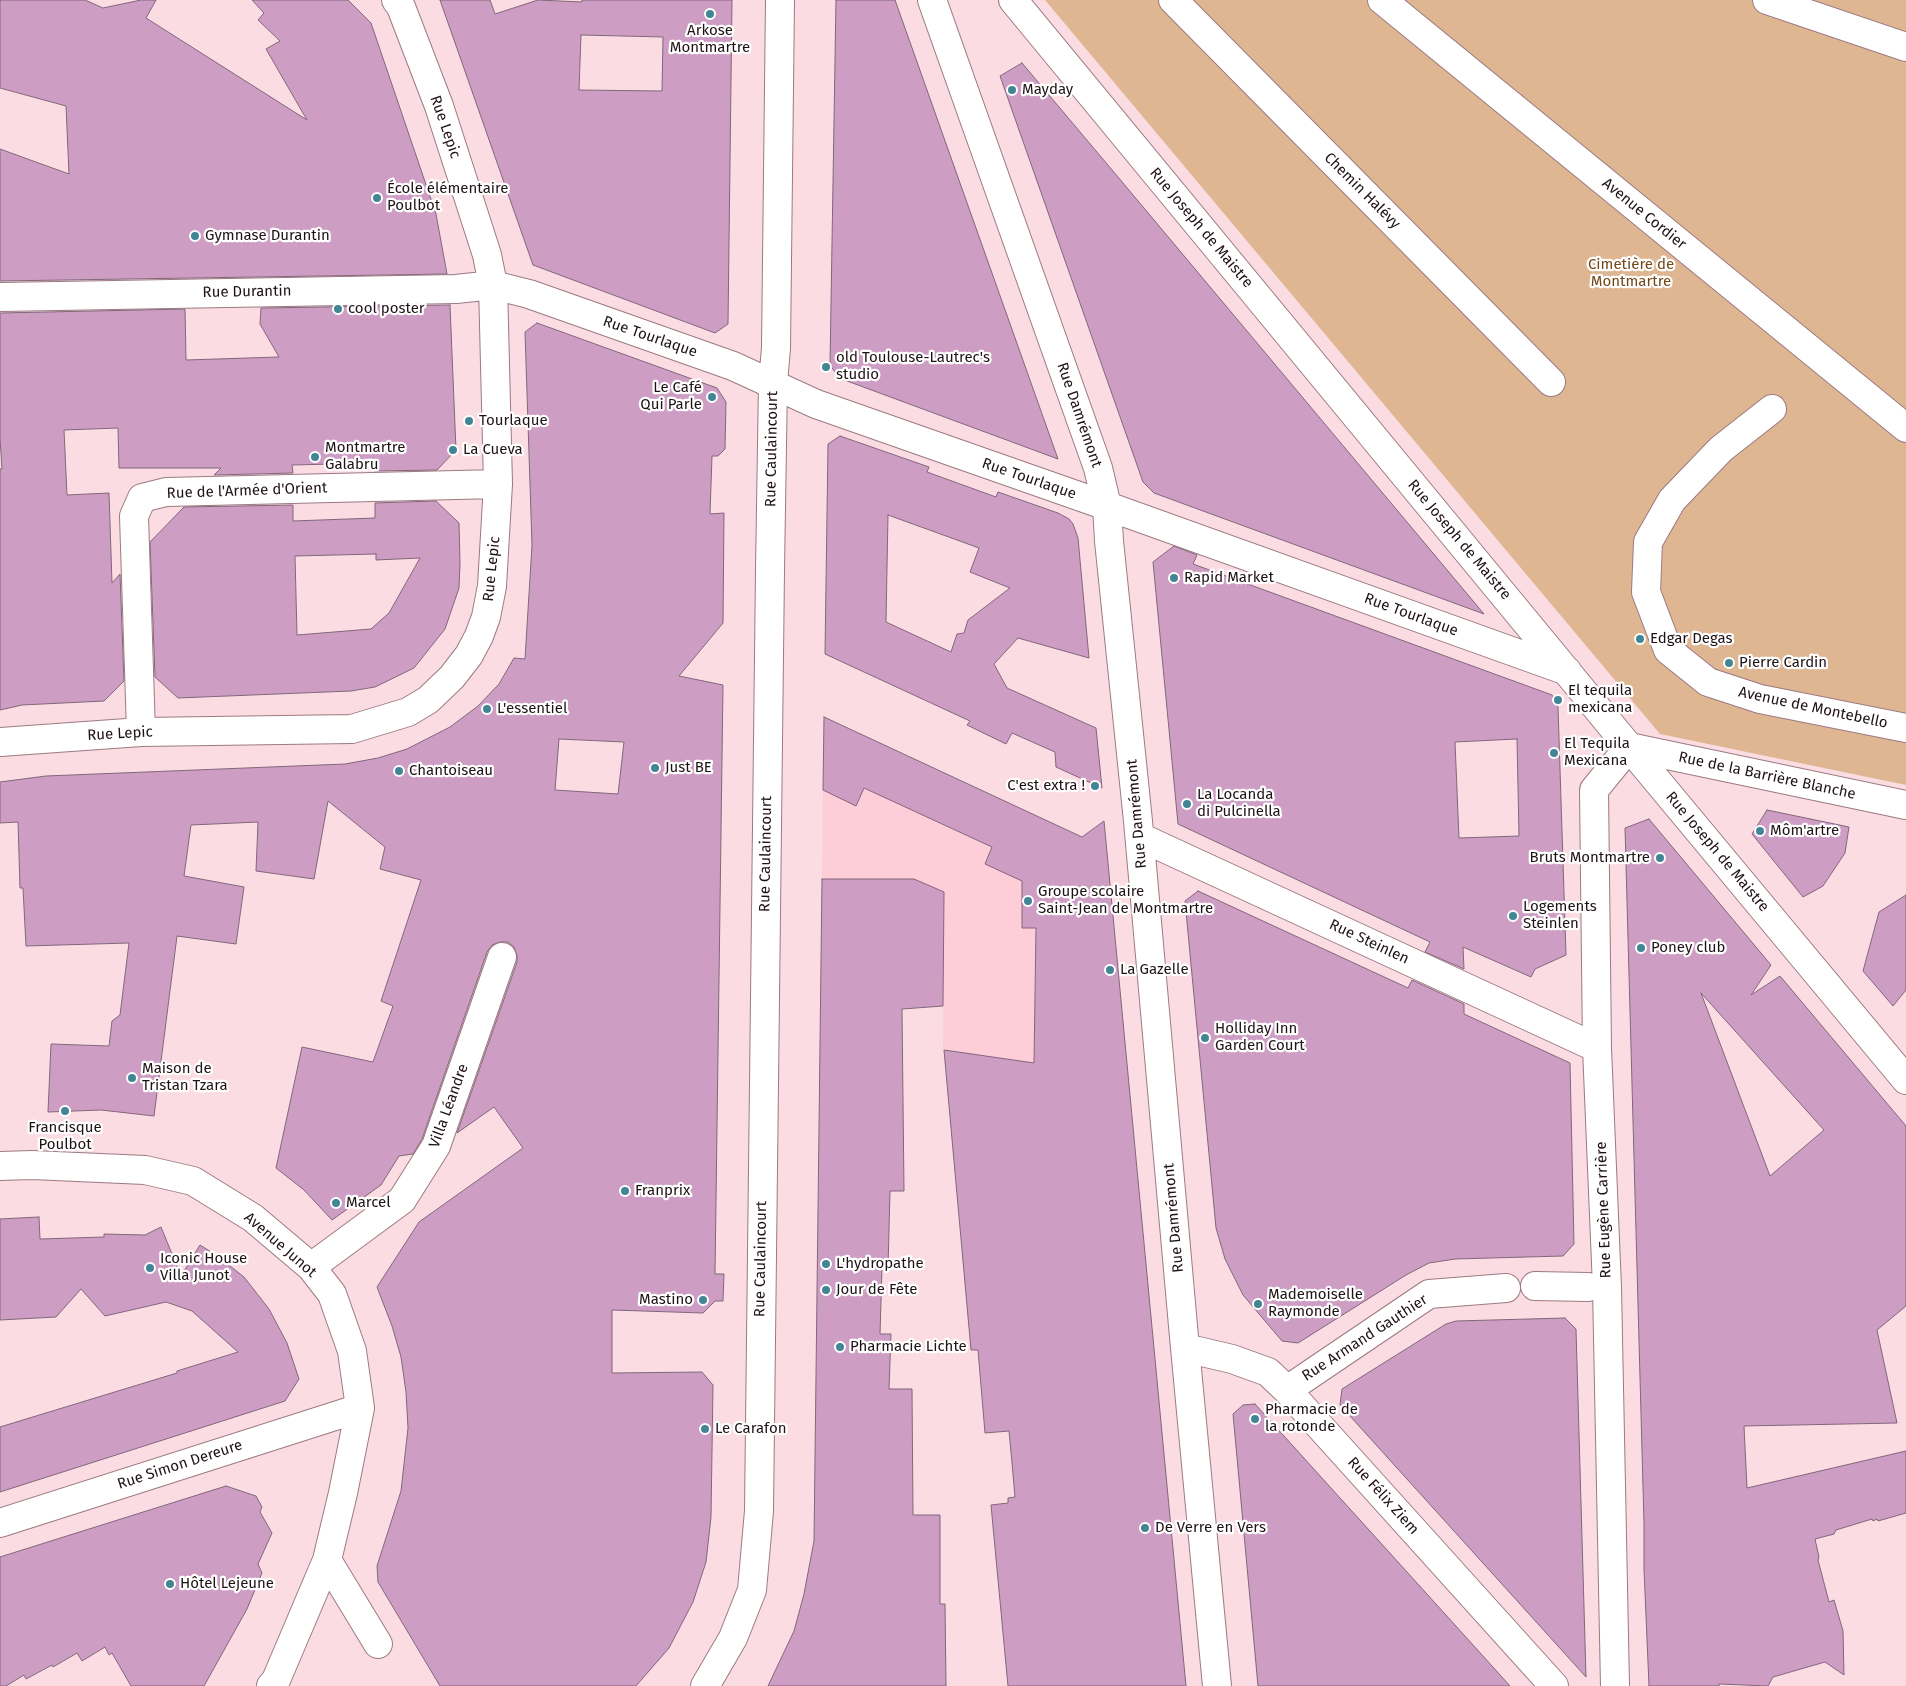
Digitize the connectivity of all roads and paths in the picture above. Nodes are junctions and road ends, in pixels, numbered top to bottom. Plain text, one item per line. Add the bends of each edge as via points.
1 (396, 0) edge
2 (932, 0) edge
3 (1013, 0) edge
4 (1173, 0) edge
5 (1382, 0) edge
6 (1767, 0) edge
7 (782, 4) edge
8 (1906, 47) edge
9 (493, 285) junction
10 (0, 297) edge
11 (1551, 382) dead end
12 (773, 384) junction
13 (1772, 409) dead end
14 (1906, 428) edge
15 (498, 484) junction
16 (1107, 506) junction
17 (1566, 671) junction
18 (1906, 728) edge
19 (141, 732) junction
20 (0, 742) edge
21 (1629, 747) junction
22 (1906, 805) edge
23 (1140, 837) junction
24 (502, 957) dead end
25 (1597, 1048) junction
26 (1906, 1080) edge
27 (0, 1166) edge
28 (311, 1267) junction
29 (1535, 1286) dead end
30 (1588, 1287) dead end
31 (1506, 1288) dead end
32 (1185, 1348) junction
33 (1287, 1390) junction
34 (360, 1408) junction
35 (0, 1523) edge
36 (327, 1560) junction
37 (378, 1644) dead end
38 (272, 1686) edge
39 (705, 1686) edge
40 (1217, 1686) edge
41 (1554, 1686) edge
42 (1615, 1686) edge

1 - 9 street, Rue Lepic via 439,106
2 - 16 street, Rue Damrémont via 1095,458
3 - 17 street, Rue Joseph de Maistre
4 - 11 street, Chemin Halévy
5 - 14 street, Avenue Cordier
6 - 8 street
7 - 12 street, Rue Caulaincourt
9 - 10 street, Rue Durantin via 456,289
9 - 12 street, Rue Tourlaque via 529,294 733,366
9 - 15 street, Rue Lepic
12 - 16 street, Rue Tourlaque via 816,404
12 - 39 street, Rue Caulaincourt via 759,1511 752,1590 733,1638
13 - 18 street, Avenue de Montebello via 1721,449 1672,500 1648,542 1646,592 1668,650 1708,682 1760,699
15 - 19 street, Rue Lepic via 492,586 486,617 469,655 428,700 408,712 352,729
15 - 19 street, Rue de l'Armée d'Orient via 166,492 142,498 134,516
16 - 17 street, Rue Tourlaque
16 - 23 street, Rue Damrémont
17 - 21 street, Rue Joseph de Maistre
19 - 20 street, Rue Lepic
21 - 22 street, Rue de la Barrière Blanche
21 - 25 street, Rue Eugène Carrière via 1594,790
21 - 26 street, Rue Joseph de Maistre
23 - 25 street, Rue Steinlen
23 - 32 street, Rue Damrémont
24 - 28 street, Villa Léandre via 436,1146 402,1200
25 - 42 street, Rue Eugène Carrière via 1607,1287
27 - 28 street, Avenue Junot via 145,1170 193,1181 253,1218
28 - 34 street, Avenue Junot via 332,1294 352,1351
29 - 30 street
31 - 33 street, Rue Armand Gauthier via 1429,1294
32 - 33 street, Rue Félix Ziem via 1268,1372
32 - 40 street, Rue Damrémont
33 - 41 street, Rue Félix Ziem
34 - 35 street, Rue Simon Dereure
34 - 36 street, Avenue Junot
36 - 37 street
36 - 38 street, Avenue Junot

